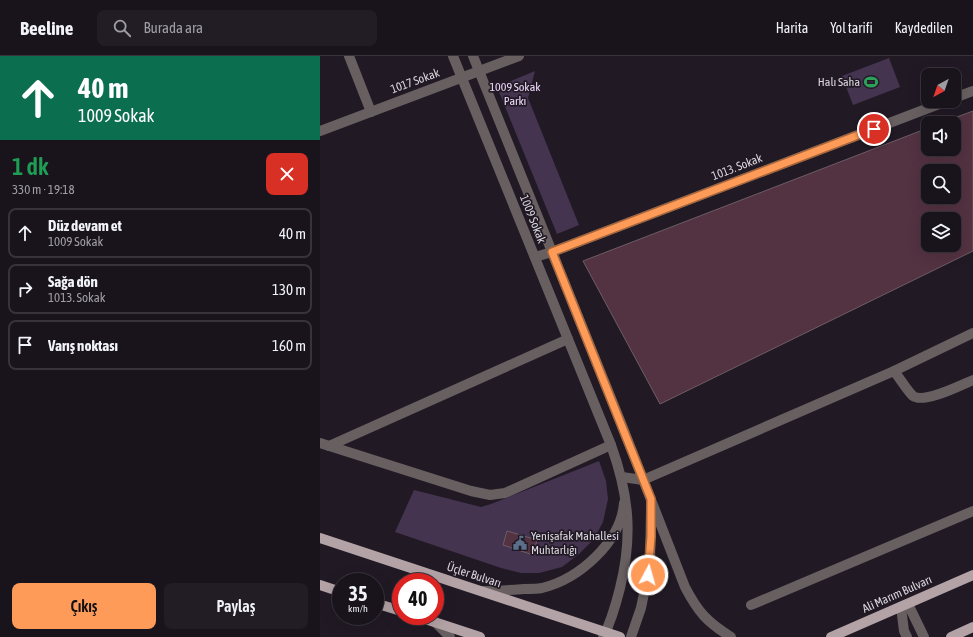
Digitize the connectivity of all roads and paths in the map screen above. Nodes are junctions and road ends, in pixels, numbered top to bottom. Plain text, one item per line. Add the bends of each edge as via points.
1 (349, 56) edge
2 (453, 56) edge
3 (473, 56) edge
4 (519, 56) edge
5 (479, 72) junction
6 (462, 78) junction
7 (973, 91) edge
8 (961, 95) edge
9 (929, 108) edge
10 (372, 112) junction
11 (320, 131) edge
12 (552, 252) junction
13 (535, 256) junction
14 (973, 333) edge
15 (568, 339) junction
16 (894, 371) junction
17 (973, 380) edge
18 (324, 445) edge
19 (611, 445) junction
20 (622, 477) junction
21 (643, 480) junction
22 (624, 491) junction
23 (651, 499) junction
24 (973, 511) edge
25 (320, 538) edge
26 (973, 575) edge
27 (320, 585) edge
28 (332, 589) edge
29 (484, 591) junction
30 (751, 605) dead end
31 (904, 606) junction
32 (439, 625) edge
33 (444, 625) edge
34 (973, 627) edge
35 (605, 634) edge
36 (450, 637) edge
37 (480, 637) edge
38 (620, 637) edge
39 (631, 637) edge
40 (731, 637) edge
41 (831, 637) edge
42 (907, 637) edge
43 (924, 637) edge
44 (951, 637) edge

1 - 10 street
2 - 6 street, 1009 Sokak
3 - 5 street, 1009 Sokak
4 - 5 street, 1017 Sokak
5 - 6 street, 1017 Sokak
5 - 12 street, 1009 Sokak
6 - 10 street, 1017 Sokak
6 - 13 street, 1009 Sokak
7 - 8 street
9 - 12 street, 1013. Sokak
10 - 11 street, 1017 Sokak
12 - 13 street, 1013. Sokak
12 - 21 street, 1009 Sokak
13 - 15 street, 1009 Sokak
14 - 16 street
15 - 18 street
15 - 19 street, 1009 Sokak
16 - 17 street via 914,397 924,399
16 - 21 street
18 - 19 street via 490,495 505,493
19 - 20 street, 1009 Sokak
20 - 21 street
20 - 22 street, 1009 Sokak
21 - 23 street, 1009 Sokak
22 - 29 street via 622,513 606,545 576,574 542,588
22 - 35 street, 1009 Sokak via 629,528 624,572
23 - 39 street via 650,564 641,608
23 - 40 street, 1009 Sokak via 678,572 694,604 704,618
24 - 30 street
25 - 29 main road, Üçler Bulvarı
26 - 31 main road, Ali Marım Bulvarı
27 - 28 main road
29 - 35 main road, Üçler Bulvarı
31 - 41 main road, Ali Marım Bulvarı
31 - 42 street via 904,631
31 - 43 street
32 - 36 street
33 - 37 main road
34 - 44 main road
35 - 38 main road, Üçler Bulvarı

